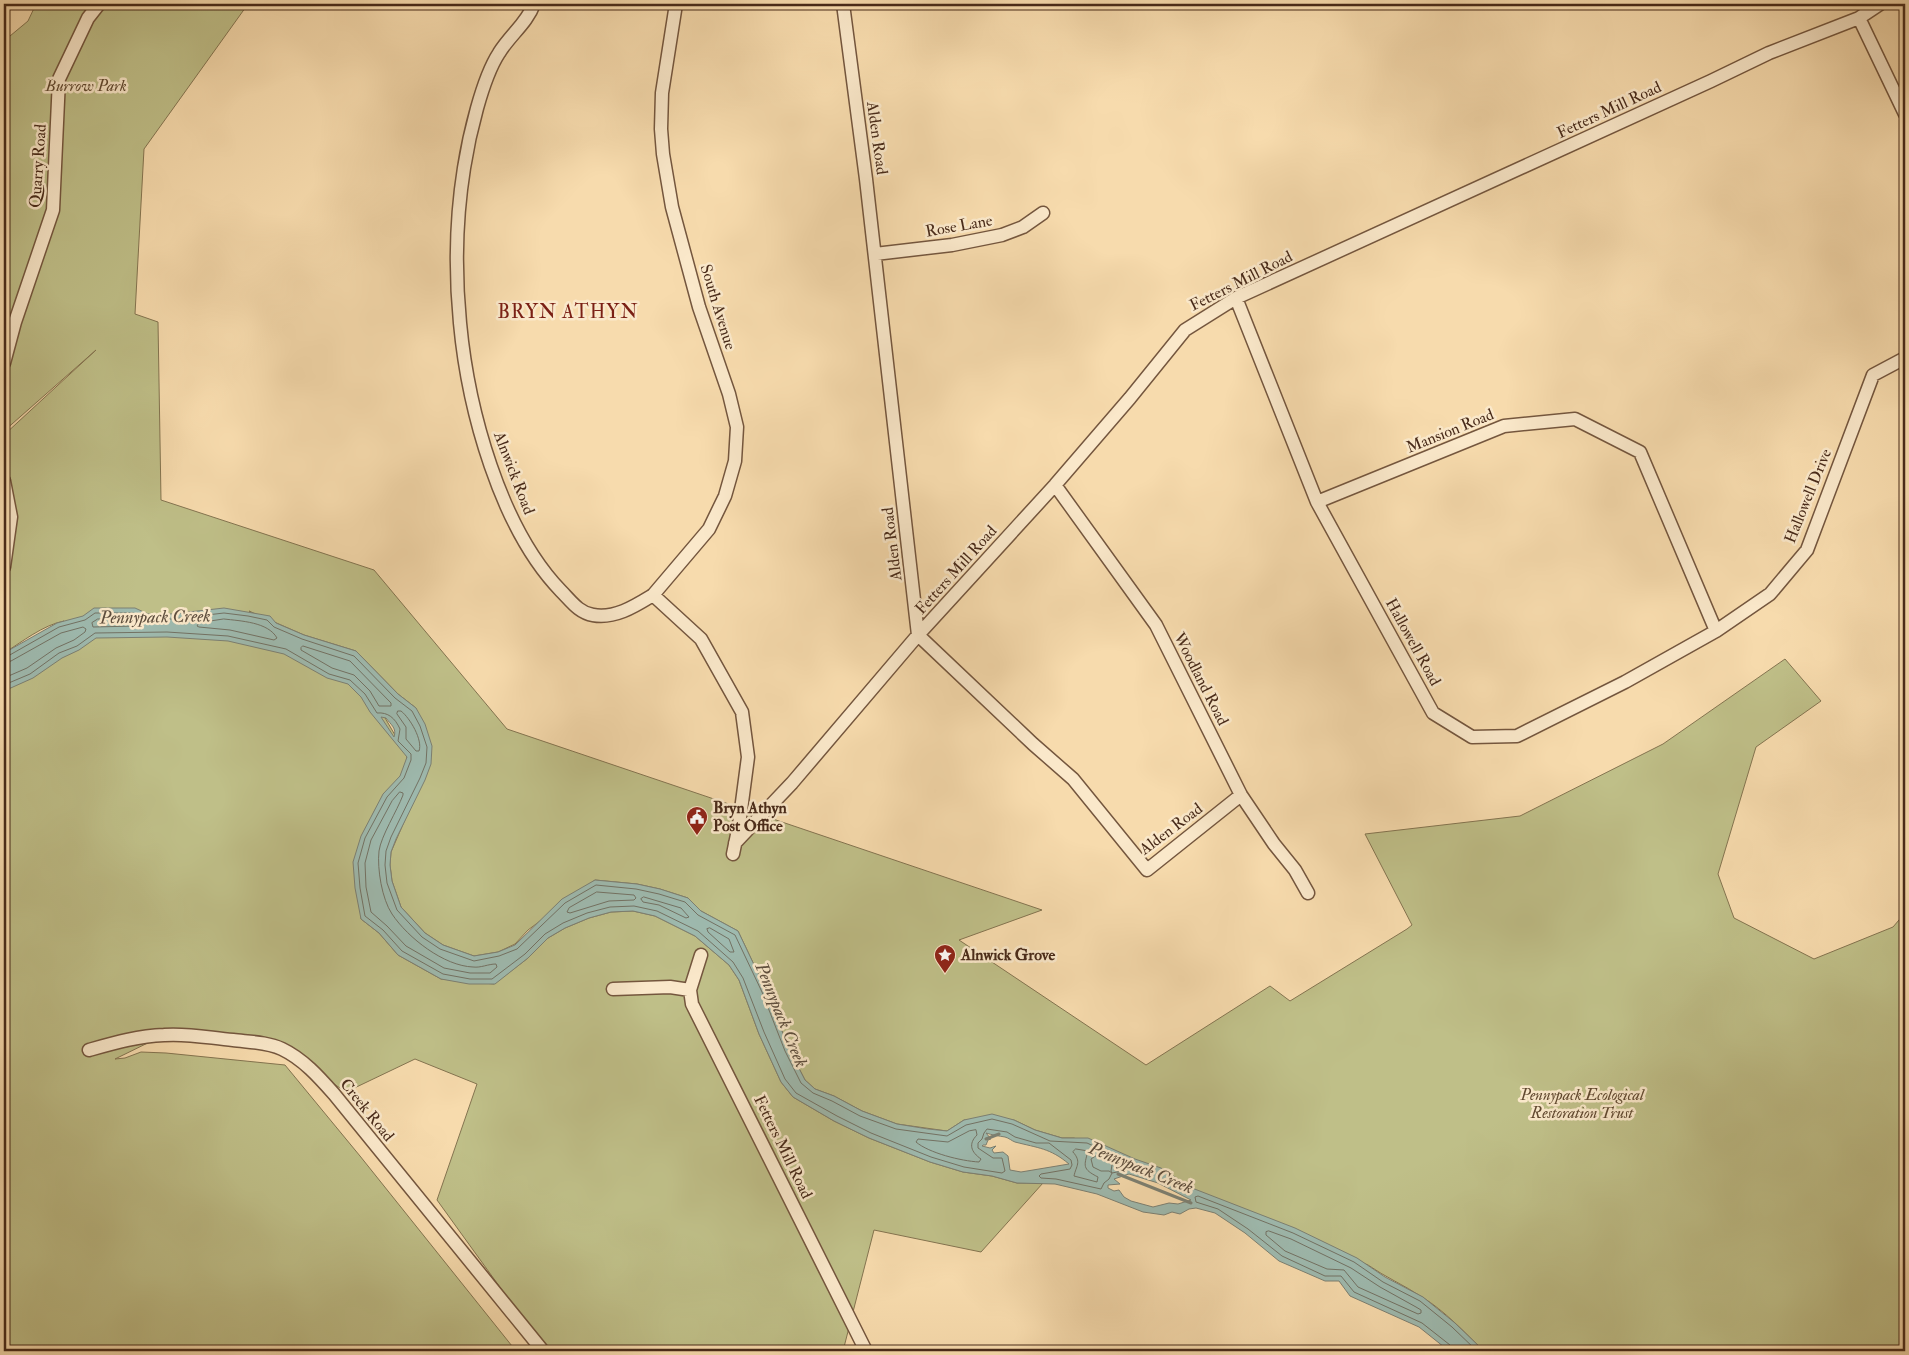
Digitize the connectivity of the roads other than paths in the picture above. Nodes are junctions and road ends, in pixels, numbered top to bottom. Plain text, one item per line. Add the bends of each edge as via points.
1 (99, 4) edge
2 (534, 4) edge
3 (676, 4) edge
4 (843, 4) edge
5 (1880, 4) edge
6 (1860, 18) junction
7 (1905, 114) edge
8 (1043, 213) dead end
9 (875, 254) junction
10 (1236, 298) junction
11 (1905, 358) edge
12 (4, 363) edge
13 (4, 481) edge
14 (1055, 485) junction
15 (1317, 502) junction
16 (4, 568) edge
17 (652, 595) junction
18 (1716, 631) junction
19 (918, 635) junction
20 (1242, 795) junction
21 (1308, 893) dead end
22 (701, 955) dead end
23 (613, 989) dead end
24 (690, 990) junction
25 (89, 1050) dead end
26 (543, 1351) edge
27 (866, 1351) edge

1 - 12 street, Quarry Road via 88,18 59,79 53,210
2 - 17 street, Alnwick Road via 498,54 489,73 472,126 464,167 457,256 460,323 471,393 488,458 510,515 547,577 580,611 592,615 606,616 631,608
3 - 17 street, South Avenue via 662,93 664,154 672,207 699,307 735,419 736,461 725,496 709,529
4 - 9 street, Alden Road
5 - 6 street, Fetters Mill Road
6 - 7 street
6 - 10 street, Fetters Mill Road via 1769,53
8 - 9 street, Rose Lane via 1023,227 1002,235
9 - 19 street, Alden Road
10 - 14 street, Fetters Mill Road via 1186,330
10 - 15 street, Hallowell Road
11 - 18 street, Hallowell Drive via 1873,375 1807,550 1770,594
13 - 16 street via 11,517
14 - 19 street, Fetters Mill Road
14 - 20 street, Woodland Road via 1156,625
15 - 18 street, Mansion Road via 1504,426 1575,419 1640,452
15 - 18 street, Hallowell Road via 1433,713 1472,737 1517,736 1625,682
17 - 19 street, Fetters Mill Road via 701,639 742,712 748,757 734,849
19 - 20 street, Alden Road via 1072,779 1147,870
20 - 21 street, Woodland Road
22 - 24 street
23 - 24 street via 670,987
24 - 27 street, Fetters Mill Road via 692,1004
25 - 26 street, Creek Road via 138,1038 181,1035 264,1044 294,1055 334,1094

